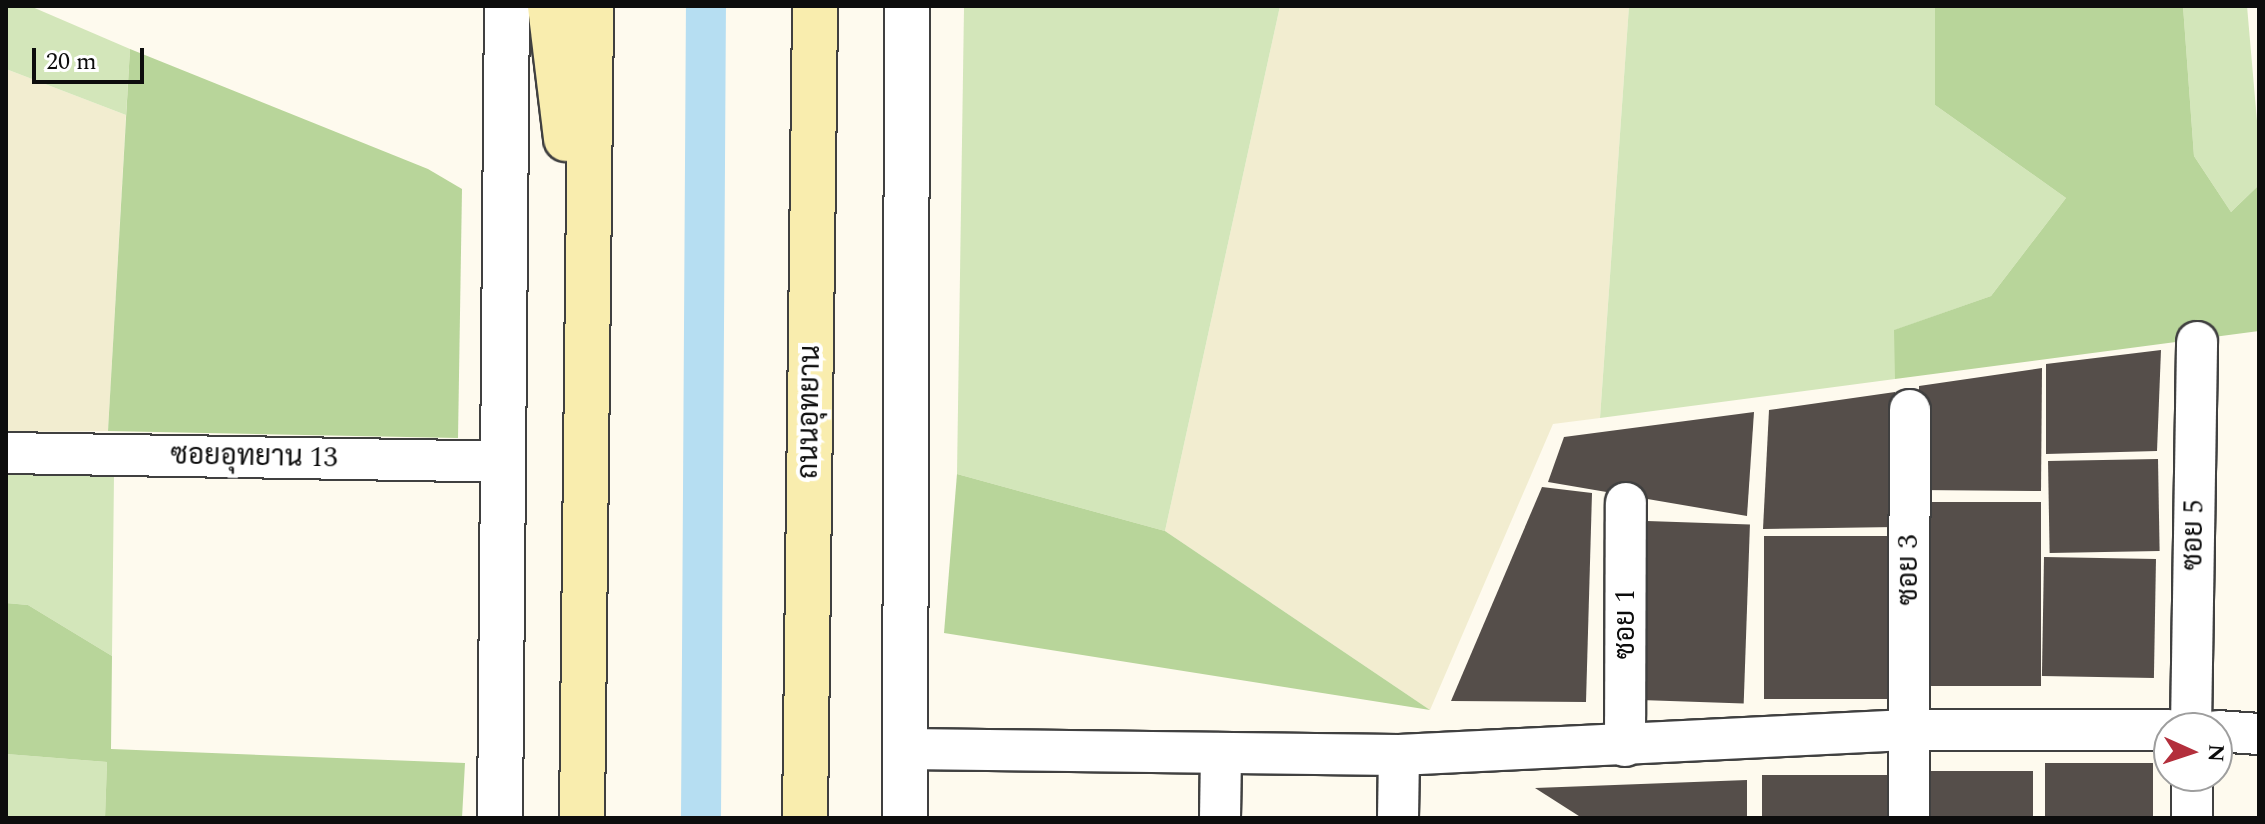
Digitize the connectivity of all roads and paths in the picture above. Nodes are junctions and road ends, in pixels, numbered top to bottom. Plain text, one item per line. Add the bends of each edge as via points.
1 (507, 6) edge
2 (550, 6) edge
3 (591, 6) edge
4 (815, 6) edge
5 (907, 6) edge
6 (2197, 342) dead end
7 (587, 396) junction
8 (1910, 410) dead end
9 (6, 453) edge
10 (503, 462) junction
11 (1626, 503) dead end
12 (2191, 712) edge
13 (1908, 730) junction
14 (2153, 730) edge
15 (2233, 732) edge
16 (2259, 734) edge
17 (1625, 746) junction
18 (906, 749) junction
19 (1221, 753) junction
20 (1399, 755) junction
21 (2192, 792) edge
22 (500, 818) edge
23 (582, 818) edge
24 (805, 818) edge
25 (905, 818) edge
26 (1220, 818) edge
27 (1398, 818) edge
28 (1909, 818) edge
29 (2192, 818) edge

1 - 10 street
2 - 7 main road via 572,182
3 - 7 main road
4 - 24 main road, ถนนอุทยาน
5 - 18 street
6 - 12 street, ซอย 5
7 - 23 main road
8 - 13 street, ซอย 3
9 - 10 street, ซอยอุทยาน 13
10 - 22 street
11 - 17 street, ซอย 1
13 - 14 street
13 - 17 street
13 - 28 street, ซอย 3
15 - 16 street
17 - 20 street
18 - 19 street
18 - 25 street
19 - 20 street
19 - 26 street
20 - 27 street
21 - 29 street

